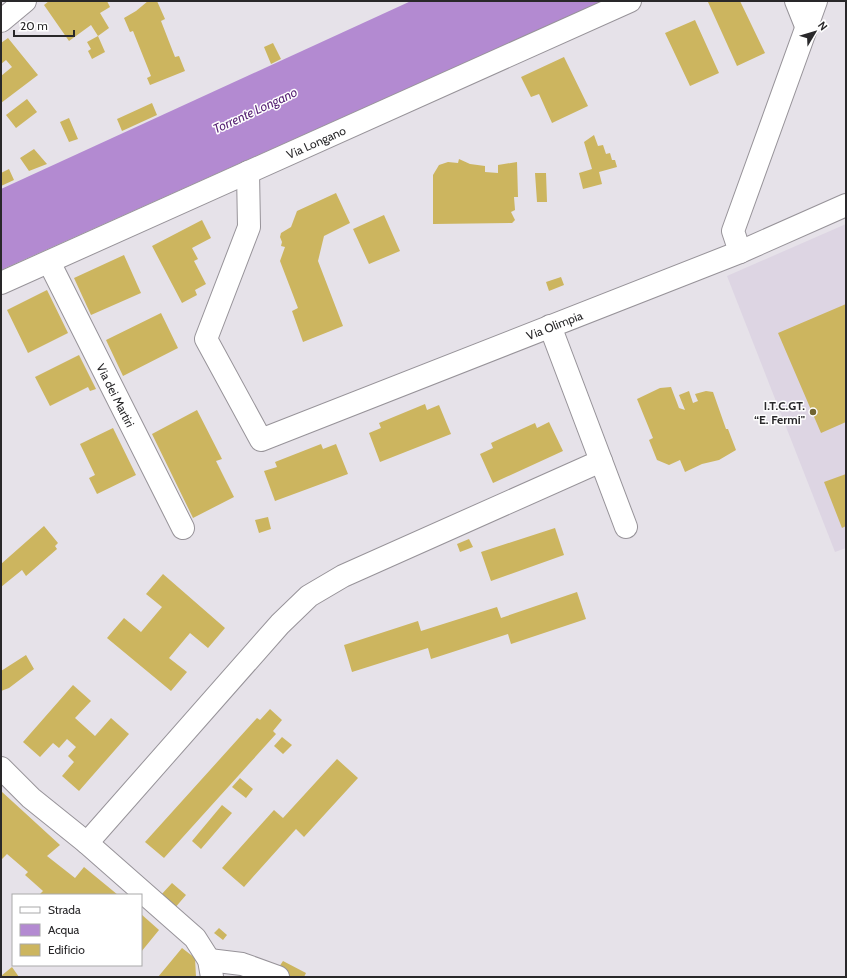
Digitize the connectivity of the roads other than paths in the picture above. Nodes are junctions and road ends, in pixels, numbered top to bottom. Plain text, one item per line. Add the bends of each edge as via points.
1 (25, 1) edge
2 (630, 1) edge
3 (796, 1) edge
4 (816, 1) edge
5 (1, 21) edge
6 (806, 26) junction
7 (248, 172) junction
8 (846, 205) edge
9 (740, 252) junction
10 (49, 262) junction
11 (1, 283) edge
12 (550, 326) junction
13 (601, 462) junction
14 (626, 527) dead end
15 (183, 528) dead end
16 (1, 768) edge
17 (87, 843) junction
18 (210, 969) edge
19 (278, 977) edge

1 - 5 street
2 - 7 street, Via Longano
3 - 6 street
4 - 6 street
6 - 9 street via 733,231
7 - 10 street, Via Longano
7 - 12 street, Via Olimpia via 249,227 206,339 261,440
8 - 9 street, Via Olimpia
9 - 12 street, Via Olimpia
10 - 11 street, Via Longano
10 - 15 street, Via dei Martiri
12 - 13 street
13 - 14 street
13 - 17 street via 343,576 309,596 280,624
16 - 17 street via 31,798
17 - 18 street via 195,938
18 - 19 street via 242,964

